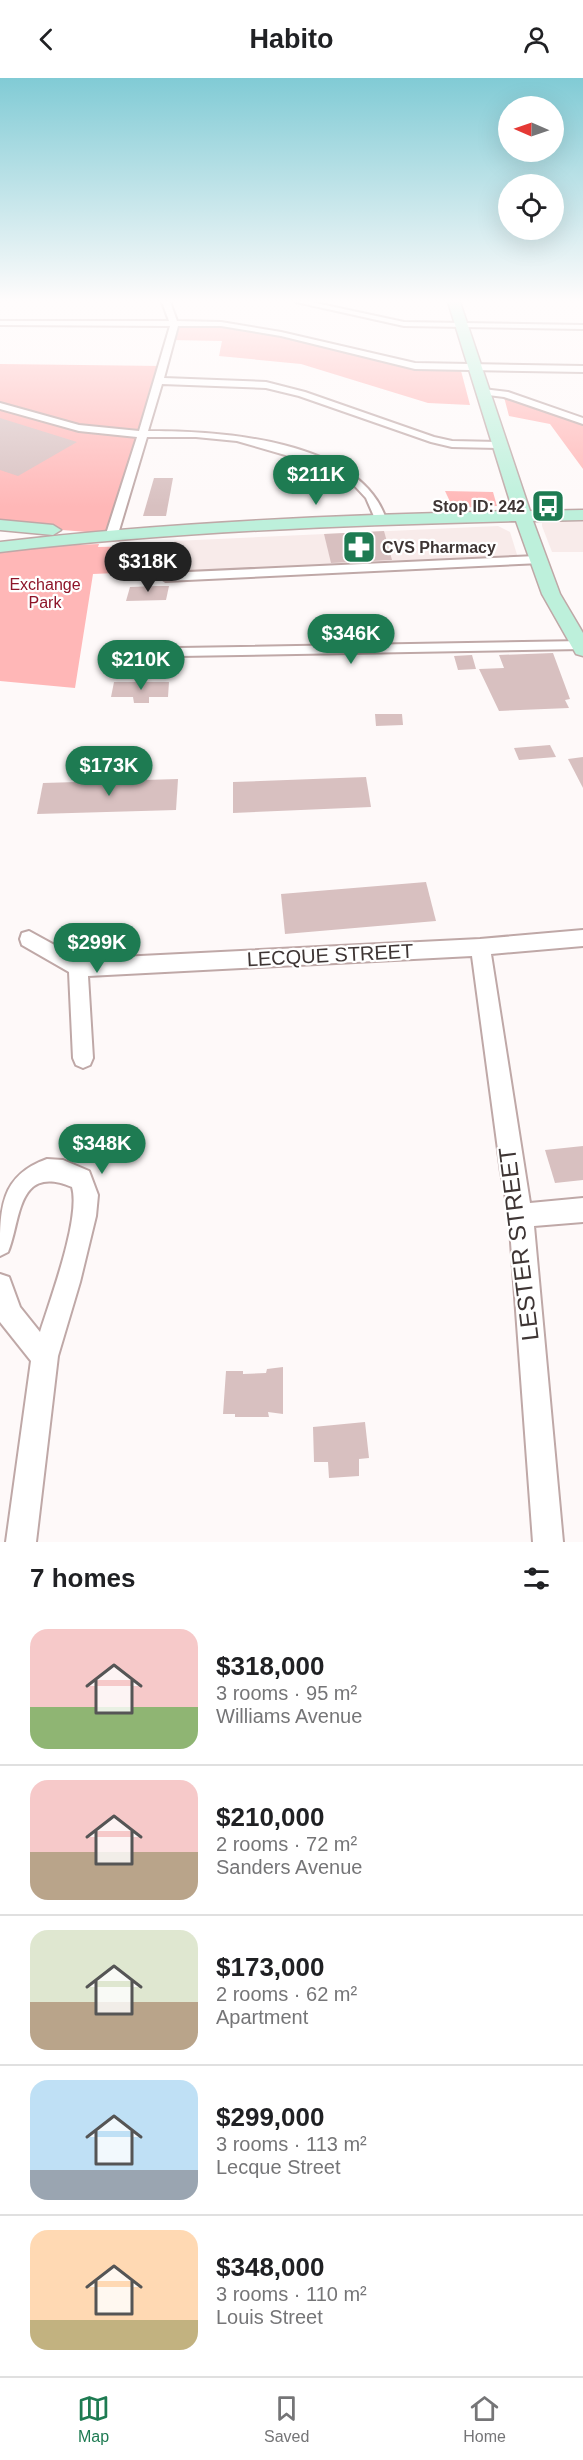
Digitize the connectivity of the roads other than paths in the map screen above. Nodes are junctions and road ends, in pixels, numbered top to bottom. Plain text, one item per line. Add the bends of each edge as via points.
1 (162, 370) edge
2 (476, 370) edge
3 (159, 381) junction
4 (483, 392) junction
5 (0, 406) edge
6 (583, 422) edge
7 (143, 434) junction
8 (498, 445) junction
9 (522, 514) junction
10 (583, 515) edge
11 (380, 519) junction
12 (0, 525) edge
13 (112, 534) junction
14 (0, 547) edge
15 (537, 560) junction
16 (166, 577) dead end
17 (582, 647) edge
18 (119, 653) dead end
19 (583, 938) edge
20 (29, 939) dead end
21 (480, 946) junction
22 (78, 968) junction
23 (83, 1058) dead end
24 (583, 1210) edge
25 (521, 1215) junction
26 (0, 1244) edge
27 (0, 1286) edge
28 (45, 1356) junction
29 (21, 1542) edge
30 (548, 1542) edge

1 - 3 street
2 - 4 main road
3 - 7 street
3 - 8 street via 266,385 431,439 461,445
4 - 6 street via 505,394
4 - 8 main road
5 - 7 street via 78,429
7 - 11 street via 223,435 278,447 354,478 377,504
7 - 13 street
8 - 9 main road
9 - 10 main road
9 - 11 main road
9 - 15 main road
11 - 13 main road
12 - 13 main road
13 - 14 main road
15 - 16 street
15 - 17 main road via 551,594
17 - 18 street
19 - 21 street, LECQUE STREET
20 - 22 street
21 - 22 street, LECQUE STREET
21 - 25 street, LESTER STREET
22 - 23 street
24 - 25 street
25 - 30 street, LESTER STREET
26 - 28 street via 8,1203 19,1183 37,1172 52,1170 69,1172 81,1179 86,1195 84,1216
27 - 28 street via 11,1320
28 - 29 street

